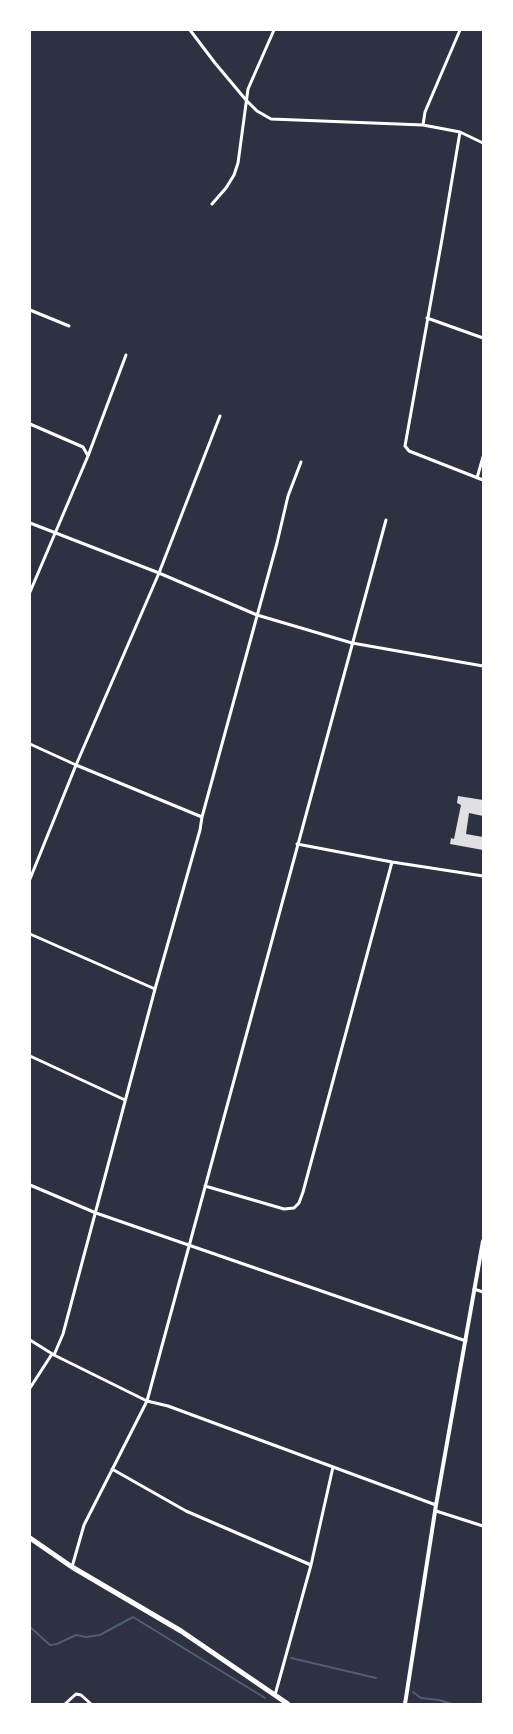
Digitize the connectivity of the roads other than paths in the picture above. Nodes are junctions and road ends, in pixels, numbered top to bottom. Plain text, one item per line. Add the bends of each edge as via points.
1 (190, 30) edge
2 (274, 30) edge
3 (460, 30) edge
4 (246, 100) junction
5 (422, 125) junction
6 (460, 132) junction
7 (483, 143) edge
8 (212, 204) dead end
9 (30, 310) edge
10 (427, 318) junction
11 (69, 326) dead end
12 (483, 338) edge
13 (126, 355) dead end
14 (220, 416) dead end
15 (30, 424) edge
16 (88, 456) junction
17 (483, 457) edge
18 (301, 462) dead end
19 (477, 478) junction
20 (483, 480) edge
21 (386, 520) dead end
22 (30, 522) edge
23 (55, 533) junction
24 (159, 573) junction
25 (30, 592) edge
26 (256, 615) junction
27 (352, 643) junction
28 (483, 666) edge
29 (30, 744) edge
30 (76, 765) junction
31 (202, 817) junction
32 (297, 844) junction
33 (392, 862) junction
34 (483, 876) edge
35 (30, 879) edge
36 (30, 934) edge
37 (155, 989) junction
38 (30, 1056) edge
39 (126, 1100) junction
40 (30, 1185) edge
41 (205, 1186) junction
42 (96, 1213) junction
43 (483, 1241) edge
44 (190, 1246) junction
45 (474, 1289) junction
46 (483, 1292) edge
47 (30, 1340) edge
48 (466, 1340) junction
49 (53, 1355) junction
50 (30, 1388) edge
51 (147, 1401) junction
52 (333, 1467) junction
53 (112, 1469) junction
54 (436, 1505) junction
55 (436, 1511) junction
56 (483, 1526) edge
57 (30, 1538) edge
58 (311, 1565) junction
59 (72, 1567) junction
60 (275, 1695) junction
61 (65, 1704) edge
62 (91, 1704) edge
63 (288, 1704) edge
64 (405, 1704) edge

1 - 4 street
2 - 4 street via 248,89
3 - 5 street via 425,112
4 - 5 street via 270,119
4 - 8 street via 238,162 226,188
5 - 6 street
6 - 7 street
6 - 10 street
9 - 11 street
10 - 12 street
10 - 19 street via 405,446 409,451
13 - 16 street
14 - 24 street
15 - 16 street via 83,447
16 - 23 street
17 - 19 street
18 - 26 street via 288,496
19 - 20 street
21 - 27 street
22 - 23 street
23 - 24 street
23 - 25 street
24 - 26 street
24 - 30 street
26 - 27 street
26 - 31 street
27 - 28 street
27 - 32 street
29 - 30 street
30 - 31 street
30 - 35 street
31 - 37 street
32 - 33 street
32 - 41 street
33 - 34 street
33 - 41 street via 299,1202 294,1208 284,1209
36 - 37 street
37 - 39 street
38 - 39 street
39 - 42 street
40 - 42 street
41 - 44 street
42 - 44 street
42 - 49 street via 63,1334
43 - 45 street
44 - 48 street
44 - 51 street
45 - 46 street
45 - 48 street
47 - 49 street
48 - 54 street
49 - 50 street
49 - 51 street
51 - 52 street via 168,1406
51 - 53 street
52 - 54 street
52 - 58 street
53 - 58 street via 186,1511
53 - 59 street via 84,1525
54 - 55 street
55 - 56 street
55 - 64 street
57 - 59 highway
58 - 60 street
59 - 60 highway via 181,1631
60 - 63 highway
61 - 62 street via 76,1694

